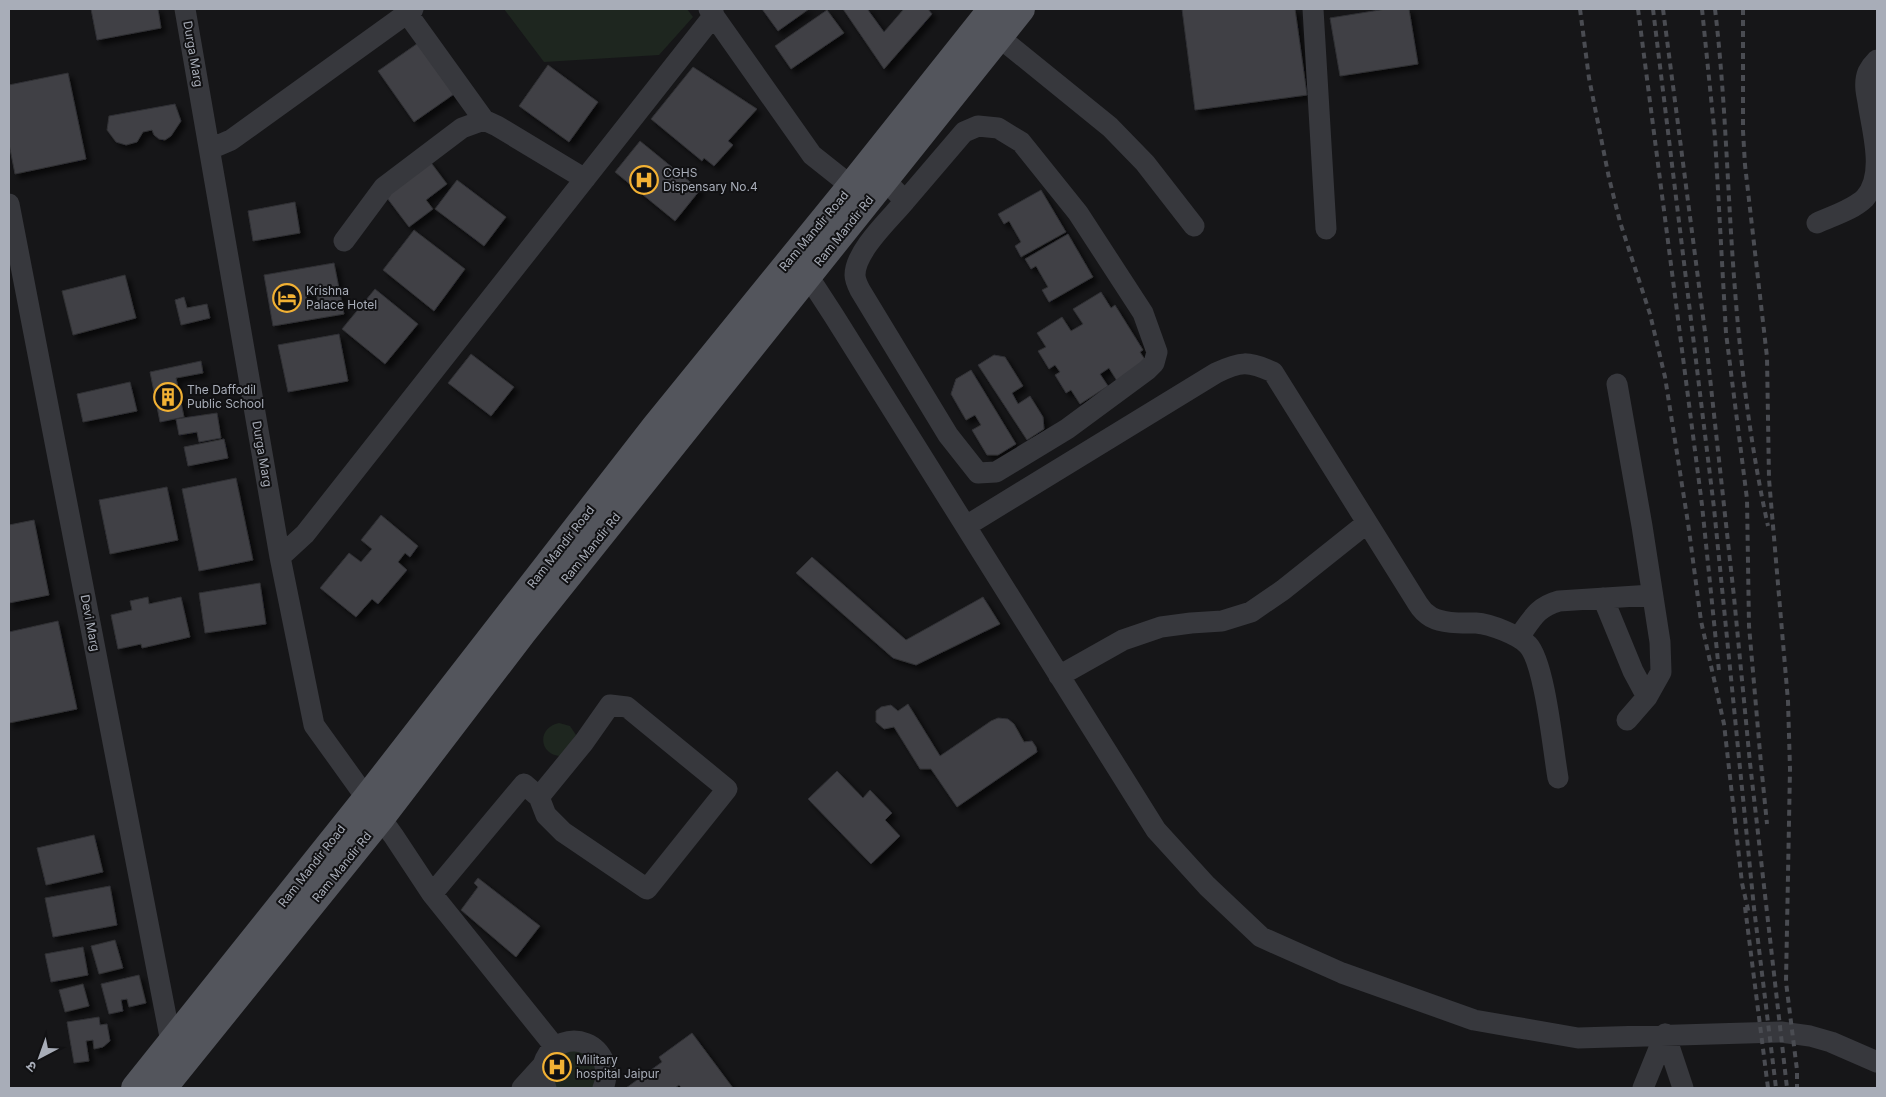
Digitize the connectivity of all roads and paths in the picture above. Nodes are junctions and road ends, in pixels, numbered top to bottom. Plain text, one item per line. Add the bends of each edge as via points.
1 (185, 9) edge
2 (1022, 9) edge
3 (1313, 9) edge
4 (410, 11) edge
5 (711, 12) edge
6 (988, 18) edge
7 (1877, 60) edge
8 (484, 120) junction
9 (210, 149) junction
10 (585, 179) junction
11 (885, 180) junction
12 (851, 186) junction
13 (905, 201) junction
14 (9, 204) edge
15 (1817, 223) dead end
16 (1194, 226) dead end
17 (1326, 230) dead end
18 (344, 241) dead end
19 (799, 268) junction
20 (1616, 384) dead end
21 (1367, 523) junction
22 (966, 526) junction
23 (280, 556) junction
24 (1652, 595) junction
25 (1603, 598) junction
26 (1519, 637) junction
27 (1060, 676) junction
28 (1647, 697) junction
29 (1628, 720) dead end
30 (1558, 778) dead end
31 (539, 797) junction
32 (373, 809) junction
33 (432, 894) junction
34 (1665, 1034) junction
35 (555, 1047) junction
36 (1654, 1062) junction
37 (1877, 1062) edge
38 (169, 1063) edge
39 (542, 1066) junction
40 (1681, 1084) edge
41 (135, 1088) edge
42 (522, 1088) edge
43 (546, 1088) edge
44 (603, 1088) edge
45 (1643, 1088) edge

1 - 9 street, Durga Marg
2 - 6 main road, Ram Mandir Rd
3 - 17 street
4 - 8 street
4 - 9 street via 230,140
5 - 10 street
5 - 12 street via 812,155
6 - 11 main road, Ram Mandir Rd
6 - 12 main road, Ram Mandir Road
6 - 16 street via 1110,127 1145,163
7 - 15 street via 1868,71 1866,86 1876,156 1872,188 1864,199 1844,212
8 - 10 street
8 - 18 street via 462,128 384,187
9 - 23 street, Durga Marg
10 - 23 street via 305,534
11 - 13 street
11 - 19 main road, Ram Mandir Rd
12 - 19 main road, Ram Mandir Road
13 - 13 street via 864,250 855,276 860,290 948,435 978,473 996,472 1067,429 1154,363 1157,352 1143,313 1078,213 1021,142 998,128 978,126 964,132
14 - 38 street, Devi Marg
19 - 22 street
19 - 32 main road, Ram Mandir Rd via 524,632
20 - 24 street
21 - 22 street via 1273,372 1253,363 1232,365 1216,373
21 - 26 street via 1418,604 1432,618 1481,624
21 - 27 street via 1251,612 1222,621 1161,628 1124,640
22 - 27 street
23 - 32 street, Durga Marg via 314,725
24 - 25 street
24 - 28 street via 1661,672
25 - 26 street via 1547,604
25 - 28 street
26 - 30 street via 1529,646 1540,668
27 - 34 street via 1156,830 1207,886 1261,937 1342,973 1474,1020 1578,1038
28 - 29 street
31 - 31 street via 546,815 563,832 647,889 727,788 627,707 610,705
31 - 33 street via 524,784
32 - 33 street, Durga Marg
32 - 38 main road, Ram Mandir Rd
33 - 35 street, Durga Marg
34 - 36 street
34 - 37 street via 1781,1032 1830,1042
34 - 40 street
35 - 39 street
35 - 44 street via 572,1041 593,1047 601,1055 606,1070
36 - 40 street
36 - 45 street
38 - 41 main road
39 - 42 street
39 - 43 street

